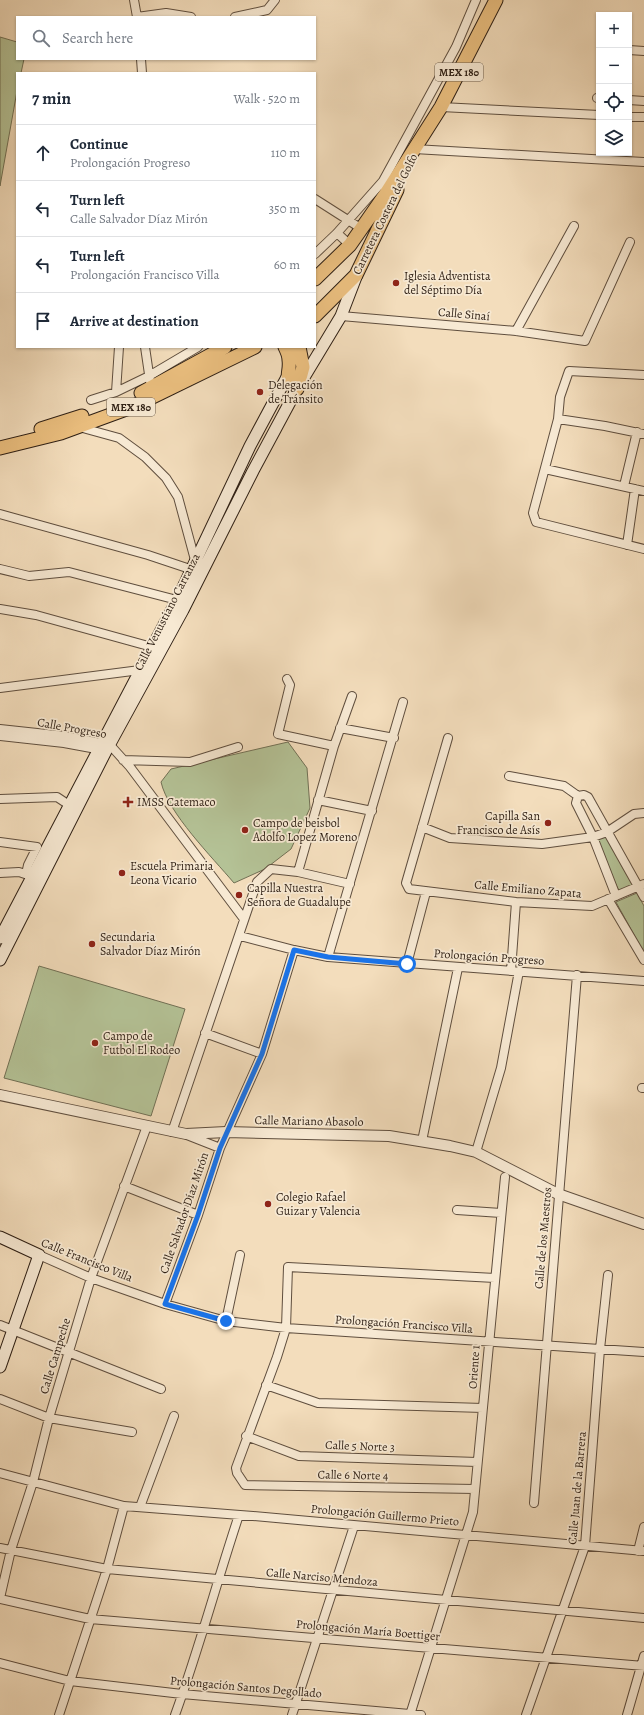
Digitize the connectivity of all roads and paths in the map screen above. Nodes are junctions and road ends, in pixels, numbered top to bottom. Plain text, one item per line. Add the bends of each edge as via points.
1 (134, 0) edge
2 (275, 0) edge
3 (476, 0) edge
4 (496, 0) edge
5 (137, 16) edge
6 (144, 16) edge
7 (185, 16) edge
8 (239, 16) edge
9 (632, 50) edge
10 (644, 51) edge
11 (141, 60) edge
12 (142, 72) edge
13 (632, 100) edge
14 (644, 101) edge
15 (441, 108) junction
16 (596, 115) edge
17 (632, 117) edge
18 (644, 117) edge
19 (417, 147) junction
20 (644, 162) edge
21 (385, 187) junction
22 (316, 200) edge
23 (349, 219) junction
24 (574, 226) dead end
25 (362, 229) junction
26 (337, 233) junction
27 (630, 242) dead end
28 (350, 245) junction
29 (316, 253) edge
30 (356, 276) junction
31 (316, 278) edge
32 (316, 315) edge
33 (341, 316) junction
34 (516, 331) junction
35 (119, 348) edge
36 (145, 348) edge
37 (197, 348) edge
38 (223, 348) edge
39 (252, 348) edge
40 (285, 348) edge
41 (299, 348) edge
42 (644, 375) edge
43 (287, 377) junction
44 (152, 387) junction
45 (297, 389) junction
46 (116, 392) junction
47 (90, 400) dead end
48 (558, 419) junction
49 (79, 427) junction
50 (640, 433) edge
51 (0, 439) edge
52 (0, 448) edge
53 (545, 469) junction
54 (624, 486) junction
55 (634, 489) junction
56 (644, 491) edge
57 (0, 514) edge
58 (627, 545) junction
59 (644, 549) edge
60 (192, 565) junction
61 (0, 569) edge
62 (176, 600) junction
63 (0, 609) edge
64 (152, 647) junction
65 (145, 672) junction
66 (289, 682) dead end
67 (0, 688) edge
68 (352, 696) dead end
69 (403, 702) dead end
70 (340, 728) junction
71 (0, 729) edge
72 (0, 736) edge
73 (394, 738) junction
74 (448, 738) dead end
75 (334, 746) junction
76 (238, 747) dead end
77 (107, 748) junction
78 (124, 760) junction
79 (509, 776) dead end
80 (578, 796) junction
81 (0, 799) edge
82 (318, 800) junction
83 (69, 805) junction
84 (372, 812) junction
85 (644, 813) edge
86 (422, 827) junction
87 (607, 832) junction
88 (592, 837) junction
89 (0, 842) edge
90 (298, 872) junction
91 (0, 874) edge
92 (33, 877) junction
93 (350, 884) junction
94 (641, 885) edge
95 (426, 892) junction
96 (612, 897) junction
97 (644, 897) edge
98 (516, 902) junction
99 (244, 920) junction
100 (240, 936) junction
101 (0, 938) edge
102 (294, 950) junction
103 (328, 957) junction
104 (0, 960) edge
105 (644, 960) edge
106 (407, 964) junction
107 (458, 968) junction
108 (515, 971) junction
109 (577, 975) junction
110 (644, 981) edge
111 (205, 1033) junction
112 (262, 1054) junction
113 (0, 1095) edge
114 (147, 1126) junction
115 (172, 1132) junction
116 (226, 1132) junction
117 (186, 1134) junction
118 (422, 1141) junction
119 (220, 1148) junction
120 (476, 1152) junction
121 (505, 1177) dead end
122 (124, 1186) junction
123 (558, 1194) junction
124 (457, 1210) dead end
125 (501, 1213) junction
126 (198, 1215) junction
127 (644, 1224) edge
128 (0, 1237) edge
129 (39, 1255) junction
130 (240, 1255) dead end
131 (608, 1275) dead end
132 (91, 1278) junction
133 (495, 1278) junction
134 (165, 1304) junction
135 (226, 1321) junction
136 (0, 1325) edge
137 (286, 1328) junction
138 (12, 1329) junction
139 (488, 1341) junction
140 (546, 1345) junction
141 (600, 1349) junction
142 (68, 1352) junction
143 (644, 1352) edge
144 (0, 1367) edge
145 (266, 1385) junction
146 (161, 1389) dead end
147 (0, 1399) edge
148 (483, 1408) junction
149 (174, 1416) dead end
150 (49, 1418) junction
151 (132, 1432) dead end
152 (246, 1436) junction
153 (477, 1462) junction
154 (0, 1473) edge
155 (32, 1482) junction
156 (475, 1489) junction
157 (534, 1503) dead end
158 (124, 1506) junction
159 (140, 1507) junction
160 (239, 1515) junction
161 (354, 1526) junction
162 (644, 1527) edge
163 (466, 1534) junction
164 (585, 1546) junction
165 (0, 1548) edge
166 (11, 1550) junction
167 (641, 1551) edge
168 (107, 1569) junction
169 (217, 1580) junction
170 (334, 1590) junction
171 (0, 1599) edge
172 (446, 1600) junction
173 (563, 1611) junction
174 (90, 1618) junction
175 (644, 1618) edge
176 (204, 1629) junction
177 (318, 1639) junction
178 (432, 1648) junction
179 (547, 1656) junction
180 (644, 1656) edge
181 (0, 1663) edge
182 (643, 1666) edge
183 (70, 1681) junction
184 (182, 1694) junction
185 (297, 1702) junction
186 (59, 1715) edge
187 (175, 1715) edge
188 (292, 1715) edge
189 (410, 1715) edge
190 (421, 1715) edge
191 (526, 1715) edge
192 (627, 1715) edge

1 - 5 street
2 - 8 street via 266,10
3 - 21 street via 456,47
4 - 15 main road, Carretera Costera del Golfo / MEX 180
6 - 7 street via 166,13
9 - 10 street
11 - 12 street
13 - 14 street
15 - 16 street
15 - 19 main road, Carretera Costera del Golfo / MEX 180
17 - 18 street
19 - 20 street
19 - 21 main road, Carretera Costera del Golfo / MEX 180
19 - 30 main road, Carretera Costera del Golfo / MEX 180
21 - 23 street
21 - 25 main road, Carretera Costera del Golfo / MEX 180
22 - 23 street
23 - 25 street
23 - 26 street
24 - 34 street
25 - 28 main road, Carretera Costera del Golfo / MEX 180
26 - 28 street
26 - 29 street
27 - 34 street, Calle Sinaí via 585,341
28 - 31 main road, Carretera Costera del Golfo / MEX 180
30 - 32 main road, Carretera Costera del Golfo / MEX 180
30 - 33 main road, Calle Venustiano Carranza
33 - 34 street, Calle Sinaí
33 - 45 main road, Calle Venustiano Carranza
35 - 46 street
36 - 44 street
37 - 44 street
38 - 44 main road, MEX 180
39 - 44 main road, MEX 180
40 - 43 main road via 289,360
41 - 45 main road via 303,367
42 - 48 street via 569,371 560,397
43 - 45 main road via 290,384
43 - 60 main road, Calle Venustiano Carranza
44 - 46 street
44 - 49 main road, MEX 180
44 - 51 main road, MEX 180 via 122,402 52,427
45 - 65 main road, Calle Venustiano Carranza
46 - 47 street
48 - 50 street
48 - 53 street
49 - 52 main road, MEX 180
49 - 60 street via 119,438 145,457 166,478 178,497
50 - 54 street
53 - 54 street
53 - 58 street via 533,513 536,522
54 - 55 street
55 - 56 street
55 - 58 street
57 - 60 street
58 - 59 street
60 - 62 main road, Calle Venustiano Carranza
61 - 62 street via 29,576 70,572
62 - 64 main road, Calle Venustiano Carranza
63 - 64 street via 36,615
64 - 65 main road, Calle Venustiano Carranza
65 - 67 street
65 - 77 main road, Calle Venustiano Carranza
66 - 75 street via 278,734
68 - 70 street
69 - 73 street
70 - 73 street
70 - 75 street
71 - 77 street, Calle Progreso via 65,736
72 - 77 street, Calle Progreso
73 - 84 street
74 - 86 street
75 - 82 street
76 - 78 street via 190,762
77 - 78 street
77 - 83 main road, Calle Venustiano Carranza
77 - 92 main road, Calle Venustiano Carranza
78 - 99 street
79 - 80 street via 564,786
80 - 87 street via 588,797
80 - 88 street via 576,804
81 - 83 street via 57,797
82 - 84 street
82 - 90 street
83 - 92 main road, Calle Venustiano Carranza
84 - 93 street
85 - 87 street via 629,816
86 - 88 street via 450,838 518,843 542,844
86 - 95 street, Calle Emiliano Zapata via 406,887
87 - 88 street
87 - 94 street
88 - 96 street
89 - 92 street via 37,847 28,865
90 - 93 street
90 - 99 street via 271,869 257,882
91 - 92 street via 18,872
92 - 101 main road, Calle Venustiano Carranza
92 - 104 main road, Calle Venustiano Carranza
93 - 103 street
94 - 96 street, Calle Emiliano Zapata
94 - 97 street
95 - 98 street, Calle Emiliano Zapata
95 - 106 street
96 - 98 street, Calle Emiliano Zapata via 592,906
96 - 105 street
98 - 108 street
99 - 100 street
100 - 102 street, Prolongación Progreso
100 - 111 street
102 - 103 street, Prolongación Progreso
102 - 112 street, Calle Salvador Díaz Mirón
103 - 106 street, Prolongación Progreso
106 - 107 street, Prolongación Progreso
107 - 108 street, Prolongación Progreso
107 - 118 street
108 - 109 street, Prolongación Progreso
108 - 120 street via 500,1068
109 - 110 street, Prolongación Progreso
109 - 123 street, Calle de los Maestros
111 - 112 street
111 - 115 street
112 - 116 street, Calle Salvador Díaz Mirón
113 - 114 street, Calle Mariano Abasolo
114 - 115 street, Calle Mariano Abasolo
114 - 122 street, Calle Campeche
115 - 117 street, Calle Mariano Abasolo
116 - 117 street, Calle Mariano Abasolo
116 - 118 street, Calle Mariano Abasolo via 389,1136
116 - 119 street, Calle Salvador Díaz Mirón
117 - 119 street
118 - 120 street, Calle Mariano Abasolo
119 - 126 street, Calle Salvador Díaz Mirón
120 - 123 street, Calle Mariano Abasolo
121 - 125 street, Oriente 1
122 - 126 street
122 - 132 street, Calle Campeche
123 - 127 street, Calle Mariano Abasolo
123 - 140 street, Calle de los Maestros
124 - 125 street
125 - 133 street, Oriente 1
126 - 134 street, Calle Salvador Díaz Mirón
128 - 129 main road, Calle Francisco Villa
129 - 132 street, Calle Francisco Villa
129 - 138 main road
130 - 135 street
131 - 141 street, Calle Juan de la Barrera
132 - 134 street, Calle Francisco Villa
132 - 142 street, Calle Campeche
133 - 137 street via 288,1267
133 - 139 street, Oriente 1
134 - 135 street, Prolongación Francisco Villa
135 - 137 street, Prolongación Francisco Villa
136 - 138 street
137 - 139 street, Prolongación Francisco Villa
137 - 145 street
138 - 142 street
138 - 144 main road
139 - 140 street, Prolongación Francisco Villa
139 - 148 street, Oriente 1
140 - 141 street, Prolongación Francisco Villa
140 - 157 street, Calle de los Maestros
141 - 143 street, Prolongación Francisco Villa
141 - 164 street, Calle Juan de la Barrera
142 - 146 street
142 - 150 street, Calle Campeche
145 - 148 street via 318,1403
145 - 152 street
147 - 150 street
148 - 153 street, Oriente 1
149 - 159 street
150 - 151 street
150 - 155 street, Calle Campeche
152 - 153 street, Calle 5 Norte 3 via 299,1456
152 - 156 street, Calle 6 Norte 4 via 236,1468 245,1485
153 - 156 street, Oriente 1
154 - 155 street, Prolongación Guillermo Prieto
155 - 158 street, Prolongación Guillermo Prieto
155 - 166 street, Calle Campeche
156 - 163 street, Oriente 1 via 473,1512
158 - 159 street, Prolongación Guillermo Prieto
158 - 168 street
159 - 160 street, Prolongación Guillermo Prieto
160 - 161 street, Prolongación Guillermo Prieto
160 - 169 street
161 - 163 street, Prolongación Guillermo Prieto
161 - 170 street
162 - 167 street
163 - 164 street, Prolongación Guillermo Prieto
163 - 172 street, Oriente 1
164 - 167 street, Prolongación Guillermo Prieto
164 - 173 street, Calle Juan de la Barrera
165 - 166 street, Calle Narciso Mendoza
166 - 168 street, Calle Narciso Mendoza
166 - 171 street, Calle Campeche
168 - 169 street, Calle Narciso Mendoza
168 - 174 street
169 - 170 street, Calle Narciso Mendoza
169 - 176 street
170 - 172 street, Calle Narciso Mendoza
170 - 177 street
171 - 174 street, Prolongación María Boettiger
172 - 173 street, Calle Narciso Mendoza
172 - 178 street, Oriente 1
173 - 175 street, Calle Narciso Mendoza
173 - 179 street, Calle Juan de la Barrera
174 - 176 street, Prolongación María Boettiger
174 - 183 street
176 - 177 street, Prolongación María Boettiger
176 - 184 street
177 - 178 street, Prolongación María Boettiger
177 - 185 street
178 - 179 street, Prolongación María Boettiger
178 - 189 street, Oriente 1
179 - 182 street, Prolongación María Boettiger
179 - 191 street, Calle Juan de la Barrera
180 - 182 street
181 - 183 street, Prolongación Santos Degollado
182 - 192 street
183 - 184 street, Prolongación Santos Degollado
183 - 186 street
184 - 185 street, Prolongación Santos Degollado
184 - 187 street
185 - 188 street
185 - 189 street, Prolongación Santos Degollado
189 - 190 street, Prolongación Santos Degollado

